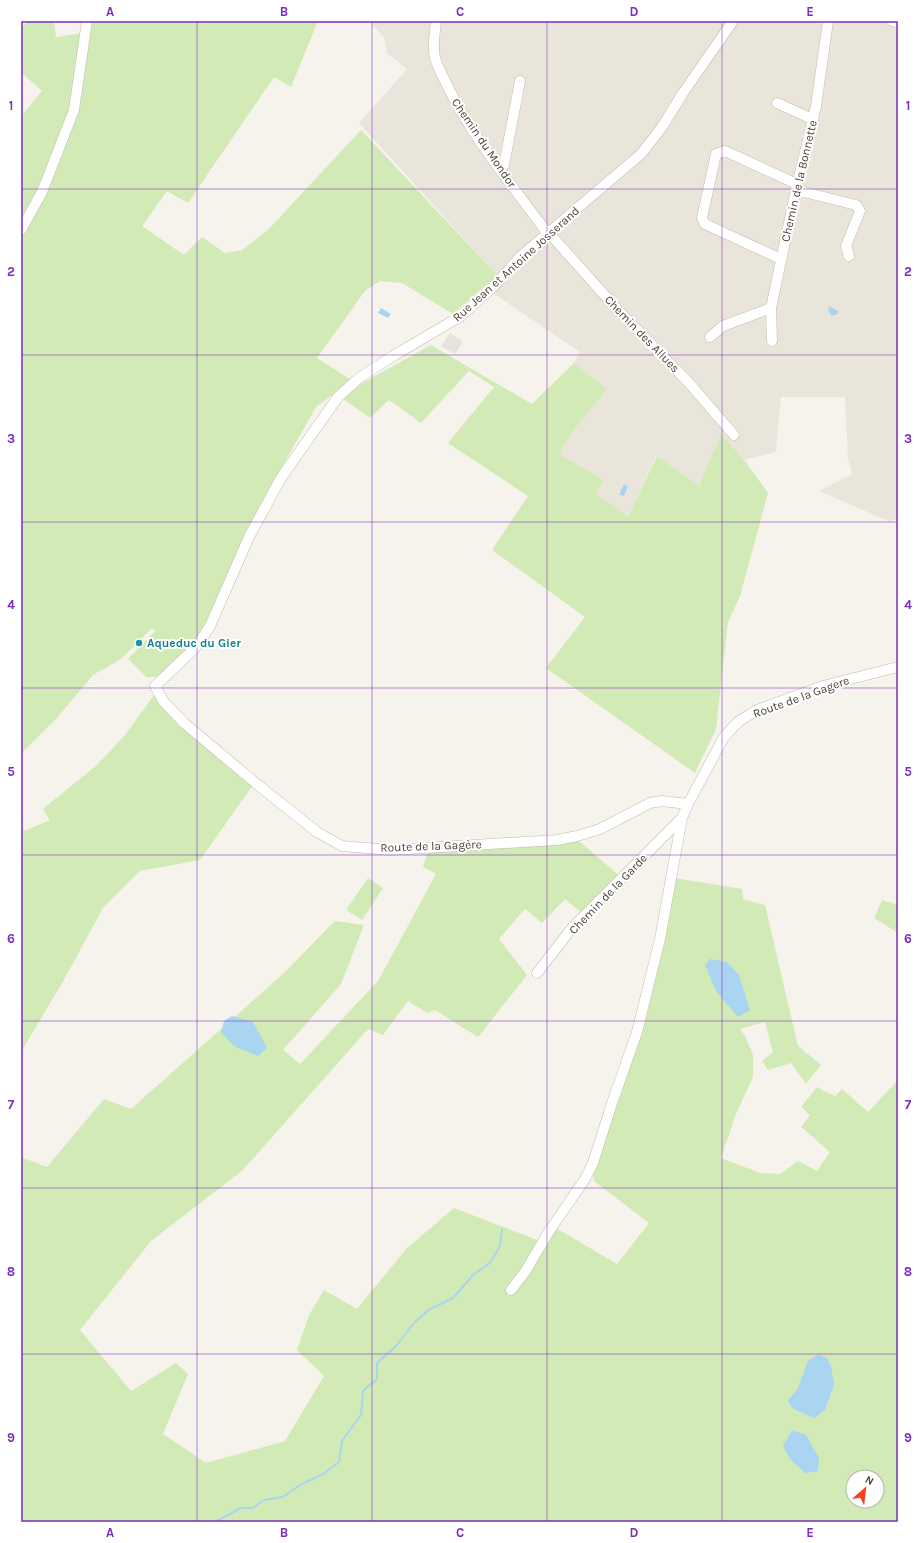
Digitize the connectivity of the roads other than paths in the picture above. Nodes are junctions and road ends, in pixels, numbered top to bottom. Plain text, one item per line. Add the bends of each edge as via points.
1 (87, 21) edge
2 (436, 21) edge
3 (733, 21) edge
4 (828, 21) edge
5 (892, 21) edge
6 (898, 22) edge
7 (520, 81) dead end
8 (777, 103) dead end
9 (812, 119) junction
10 (499, 168) junction
11 (796, 187) junction
12 (21, 230) edge
13 (549, 233) junction
14 (848, 256) dead end
15 (781, 260) junction
16 (771, 308) junction
17 (710, 337) dead end
18 (772, 341) dead end
19 (734, 435) dead end
20 (894, 668) edge
21 (155, 686) joint
22 (688, 804) junction
23 (682, 818) junction
24 (537, 973) dead end
25 (512, 1290) dead end

1 - 12 street via 74,110 42,192
2 - 10 street, Chemin du Mondor via 434,57 441,74 462,114
3 - 13 street, Rue Jean et Antoine Josserand via 641,154
4 - 9 street, Chemin de la Bonnette
5 - 6 street
7 - 10 street via 504,164
8 - 9 street
9 - 11 street, Chemin de la Bonnette
10 - 13 street, Chemin du Mondor
11 - 14 street via 856,205 860,211 846,246
11 - 15 street, Chemin de la Bonnette
11 - 15 street via 725,151 716,154 702,218 705,224
13 - 19 street, Chemin des Allues
13 - 21 street, Rue Jean et Antoine Josserand via 521,256 492,288 461,316 364,374 338,396 281,478 249,537 204,636
15 - 16 street, Chemin de la Bonnette
16 - 17 street via 723,326
16 - 18 street, Chemin de la Bonnette
20 - 22 street, Route de la Gagere via 823,686 757,710 738,722 724,737
21 - 22 street, Route de la Gagère via 164,702 184,722 311,827 342,846 391,850 557,840 600,829 650,802
22 - 23 street, Route de la Gagere
23 - 24 street, Chemin de la Garde via 572,928
23 - 25 street via 660,939 637,1032 593,1163

